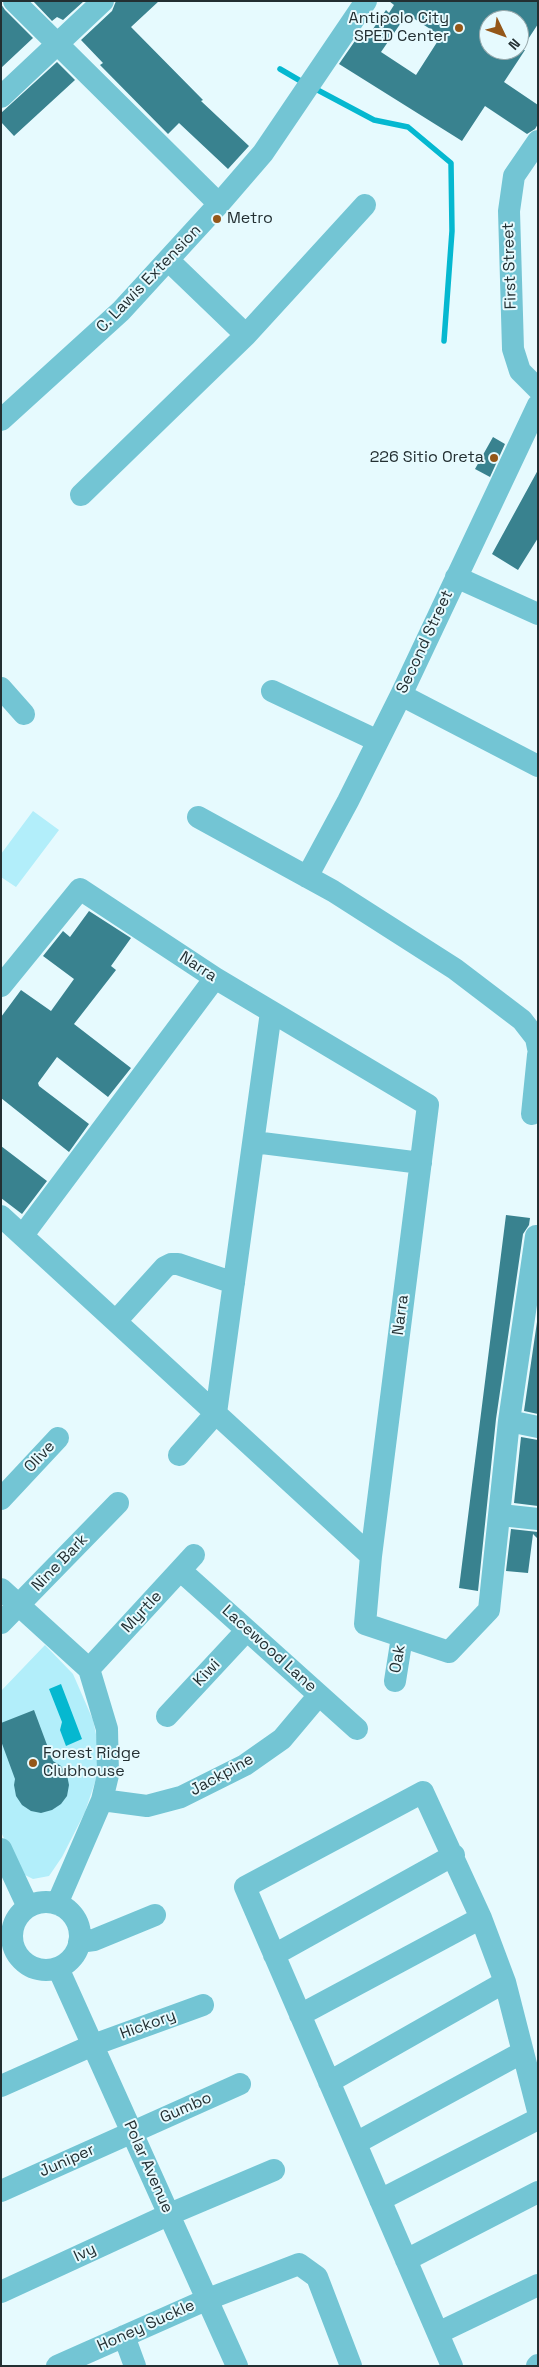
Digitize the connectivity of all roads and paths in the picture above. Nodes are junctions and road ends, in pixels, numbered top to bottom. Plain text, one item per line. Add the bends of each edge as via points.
1 (14, 1) edge
2 (103, 1) edge
3 (366, 1) edge
4 (58, 44) junction
5 (1, 97) edge
6 (538, 141) edge
7 (220, 204) junction
8 (365, 205) dead end
9 (168, 260) junction
10 (246, 335) junction
11 (538, 389) edge
12 (538, 405) edge
13 (1, 420) edge
14 (81, 495) dead end
15 (456, 576) junction
16 (538, 614) edge
17 (1, 688) edge
18 (272, 691) dead end
19 (401, 696) junction
20 (24, 714) dead end
21 (378, 741) junction
22 (538, 766) edge
23 (198, 817) dead end
24 (307, 877) junction
25 (215, 978) junction
26 (1, 986) edge
27 (271, 1012) junction
28 (538, 1048) edge
29 (538, 1055) edge
30 (532, 1114) dead end
31 (254, 1142) junction
32 (421, 1163) junction
33 (1, 1216) edge
34 (23, 1235) junction
35 (536, 1236) dead end
36 (234, 1283) junction
37 (534, 1286) edge
38 (116, 1321) junction
39 (216, 1414) junction
40 (509, 1421) junction
41 (538, 1427) edge
42 (58, 1438) dead end
43 (179, 1455) dead end
44 (1, 1499) edge
45 (118, 1503) dead end
46 (501, 1515) junction
47 (538, 1519) edge
48 (371, 1556) junction
49 (187, 1563) joint
50 (1, 1589) edge
51 (19, 1605) junction
52 (1, 1623) edge
53 (247, 1630) junction
54 (402, 1637) junction
55 (90, 1668) junction
56 (395, 1681) dead end
57 (319, 1695) junction
58 (166, 1716) dead end
59 (357, 1729) dead end
60 (102, 1800) junction
61 (1, 1849) edge
62 (454, 1855) junction
63 (58, 1904) junction
64 (28, 1906) junction
65 (155, 1916) dead end
66 (481, 1918) junction
67 (79, 1942) junction
68 (8, 1954) edge
69 (274, 1955) junction
70 (58, 1968) junction
71 (505, 1982) junction
72 (203, 2005) dead end
73 (300, 2015) junction
74 (93, 2045) junction
75 (523, 2052) junction
76 (329, 2082) junction
77 (240, 2084) dead end
78 (1, 2086) edge
79 (538, 2112) edge
80 (538, 2119) edge
81 (133, 2131) junction
82 (356, 2143) junction
83 (274, 2170) dead end
84 (1, 2191) edge
85 (538, 2192) edge
86 (380, 2200) junction
87 (170, 2214) junction
88 (406, 2260) junction
89 (538, 2285) edge
90 (1, 2292) edge
91 (208, 2299) junction
92 (438, 2333) junction
93 (124, 2336) junction
94 (57, 2366) edge
95 (135, 2366) edge
96 (237, 2366) edge
97 (351, 2366) edge
98 (452, 2366) edge

1 - 4 street
2 - 4 street
3 - 7 street, C. Lawis Extension via 263,153
4 - 5 street
4 - 7 street
6 - 11 street, First Street via 514,176 509,212 513,349 520,371
7 - 9 street, C. Lawis Extension
8 - 10 street
9 - 10 street
9 - 13 street, C. Lawis Extension via 121,311
10 - 14 street
12 - 15 street, Second Street
15 - 16 street
15 - 19 street, Second Street
17 - 20 street
18 - 21 street
19 - 21 street, Second Street
19 - 22 street
21 - 24 street, Second Street
23 - 24 street
24 - 28 street via 496,999 530,1028
25 - 26 street, Narra via 80,889
25 - 27 street, Narra
25 - 34 street
27 - 31 street
27 - 32 street, Narra via 428,1105
29 - 30 street
31 - 32 street
31 - 36 street
32 - 48 street, Narra
33 - 34 street
34 - 38 street
35 - 37 street
36 - 38 street via 178,1264 168,1265
36 - 39 street
37 - 40 street
38 - 39 street
39 - 43 street
39 - 48 street
40 - 41 street
40 - 46 street
42 - 44 street, Olive
45 - 51 street, Nine Bark
46 - 47 street
46 - 54 street via 489,1610 449,1652
48 - 54 street, Narra via 365,1624
49 - 53 street, Lacewood Lane
49 - 55 street, Myrtle
50 - 51 street
51 - 52 street, Nine Bark
51 - 55 street
53 - 57 street, Lacewood Lane
53 - 58 street, Kiwi
54 - 56 street, Oak
55 - 60 street via 107,1729 108,1775
57 - 59 street, Lacewood Lane
57 - 60 street, Jackpine via 282,1739 245,1765 181,1797 147,1806
60 - 63 street
61 - 64 street
62 - 66 street
62 - 69 street
62 - 69 street via 423,1792 245,1887
63 - 64 street via 42,1902
63 - 67 street via 75,1919
64 - 68 street via 18,1915 13,1926
65 - 67 street via 94,1940
66 - 71 street
66 - 73 street
67 - 70 street via 68,1962
68 - 70 street via 33,1968
69 - 73 street
70 - 74 street, Polar Avenue
71 - 75 street
71 - 76 street
72 - 74 street, Hickory
73 - 76 street
74 - 78 street, Hickory
74 - 81 street, Polar Avenue
75 - 79 street
75 - 82 street
76 - 82 street
77 - 81 street, Gumbo
80 - 86 street
81 - 84 street, Juniper
81 - 87 street, Polar Avenue
82 - 86 street
83 - 87 street, Ivy
85 - 88 street
86 - 88 street
87 - 90 street, Ivy
87 - 91 street, Polar Avenue
88 - 92 street
89 - 92 street
91 - 93 street, Honey Suckle
91 - 96 street, Polar Avenue
91 - 97 street, Honey Suckle via 299,2264 317,2277
92 - 98 street
93 - 94 street, Honey Suckle
93 - 95 street

